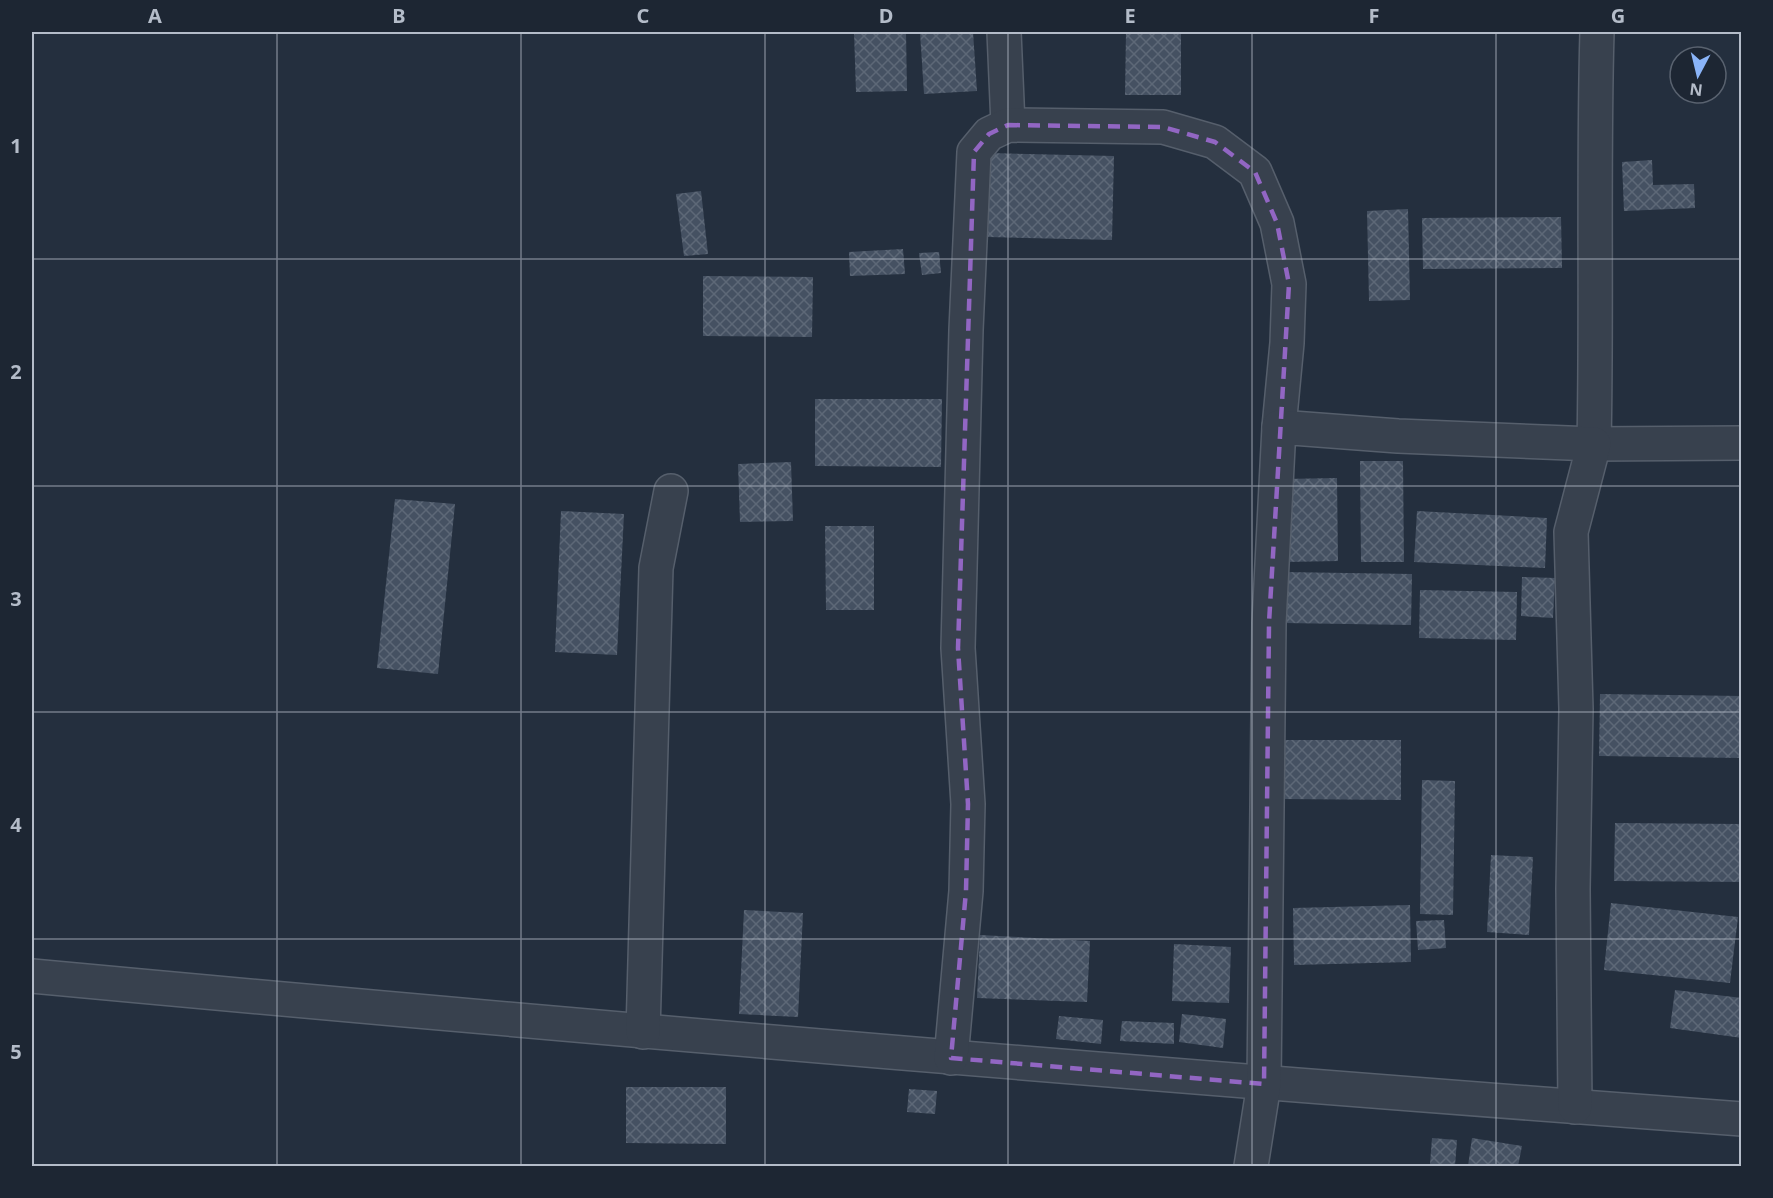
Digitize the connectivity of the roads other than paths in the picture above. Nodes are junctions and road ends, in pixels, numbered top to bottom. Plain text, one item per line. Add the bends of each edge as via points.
1 (1004, 32) edge
2 (1597, 32) edge
3 (1008, 125) junction
4 (1280, 427) junction
5 (1742, 443) edge
6 (1594, 444) junction
7 (671, 491) dead end
8 (32, 976) edge
9 (643, 1032) junction
10 (951, 1058) junction
11 (1264, 1084) junction
12 (1575, 1107) junction
13 (1742, 1119) edge
14 (1251, 1167) edge

1 - 3 street
2 - 6 street
3 - 4 street via 1163,127 1215,142 1256,172 1277,223 1288,284
3 - 10 street via 989,134 974,152 958,648 968,804 966,891
4 - 6 street
4 - 11 street via 1269,623
5 - 6 street
6 - 12 street via 1571,532 1576,709
7 - 9 street via 656,568
8 - 9 street
9 - 10 street
10 - 11 street
11 - 12 street
11 - 14 street
12 - 13 street

